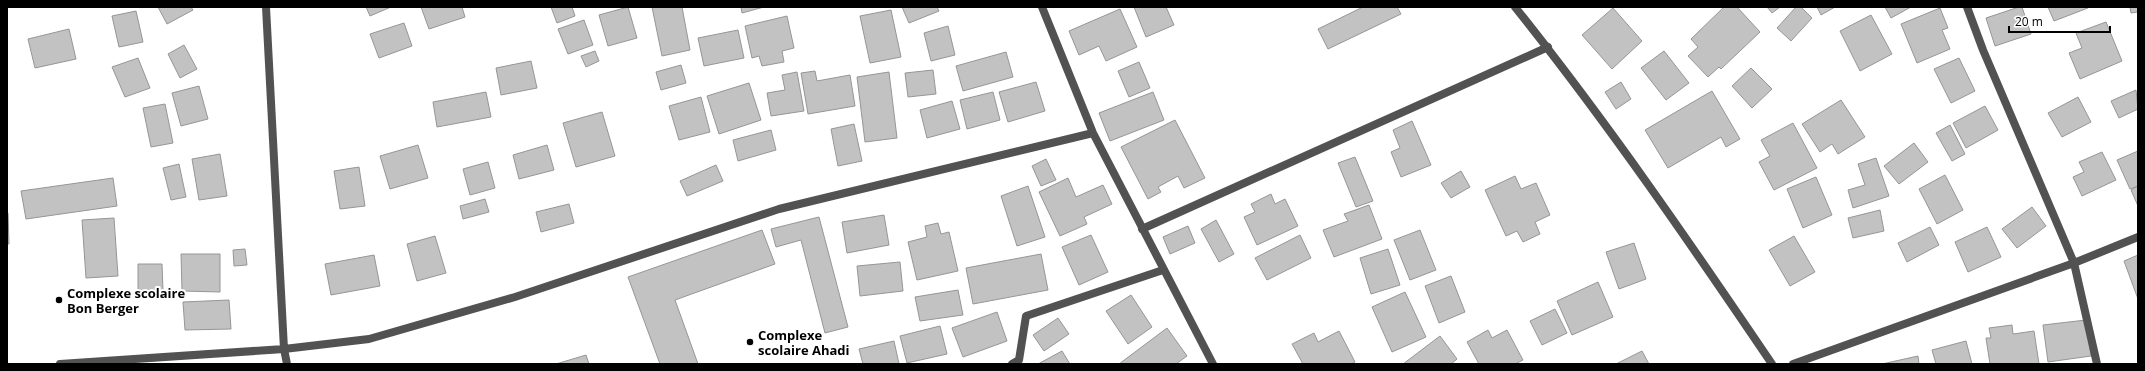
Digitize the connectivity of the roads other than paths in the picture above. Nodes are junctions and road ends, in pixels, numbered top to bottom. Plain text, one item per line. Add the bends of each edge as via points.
1 (266, 7) edge
2 (1042, 7) edge
3 (1515, 7) edge
4 (1967, 7) edge
5 (1548, 47) junction
6 (1093, 133) junction
7 (1142, 229) junction
8 (2138, 237) edge
9 (2074, 263) junction
10 (1163, 270) junction
11 (284, 349) junction
12 (60, 364) edge
13 (287, 364) edge
14 (1012, 364) edge
15 (1213, 364) edge
16 (1772, 364) edge
17 (1793, 364) edge
18 (2097, 364) edge

1 - 11 street
2 - 6 street
3 - 5 street
4 - 9 street
5 - 7 street
5 - 16 street via 1671,216
6 - 7 street
6 - 11 street via 779,209 515,297 370,339
7 - 10 street
8 - 9 street
9 - 17 street
9 - 18 street
10 - 14 street via 1026,316 1019,360
10 - 15 street
11 - 12 street
11 - 13 street

